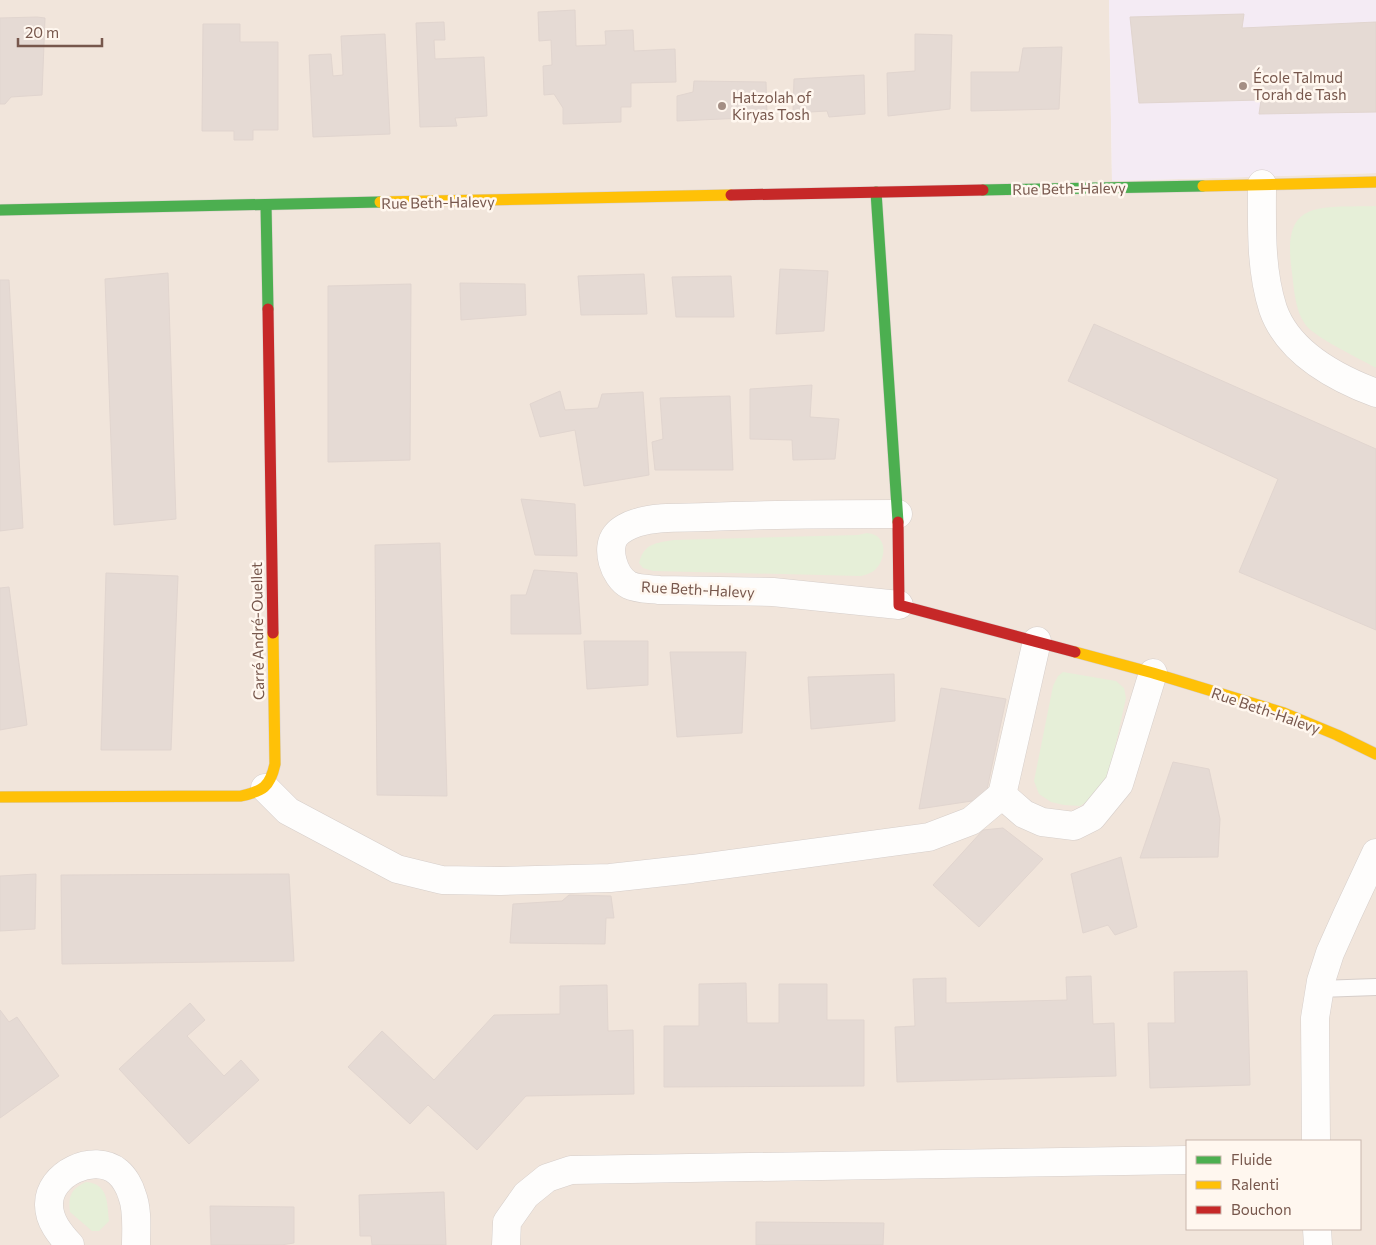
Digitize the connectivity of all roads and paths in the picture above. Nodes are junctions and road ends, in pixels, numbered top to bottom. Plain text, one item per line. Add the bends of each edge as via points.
1 (1376, 182) edge
2 (1262, 184) junction
3 (876, 192) junction
4 (266, 206) junction
5 (0, 210) edge
6 (1376, 393) edge
7 (898, 514) junction
8 (899, 606) junction
9 (1037, 641) junction
10 (1153, 673) junction
11 (1376, 754) edge
12 (265, 788) junction
13 (1002, 795) junction
14 (0, 797) edge
15 (1376, 853) edge
16 (1376, 987) edge
17 (1319, 989) junction
18 (1316, 1140) edge
19 (1186, 1160) edge
20 (1317, 1230) edge
21 (70, 1245) edge
22 (136, 1245) edge
23 (506, 1245) edge
24 (1318, 1245) edge

1 - 2 street, Rue Beth-Halevy
2 - 3 street, Rue Beth-Halevy
2 - 6 street via 1263,259 1274,310 1282,326 1293,342 1324,367
3 - 4 street, Rue Beth-Halevy
3 - 7 street
4 - 5 street, Rue Beth-Halevy
4 - 12 street, Carré André-Ouellet via 275,764 271,781
7 - 8 street
7 - 8 street, Rue Beth-Halevy via 755,514 655,519 626,527 616,535 611,546 616,573 628,585 659,590 773,592
8 - 9 street, Rue Beth-Halevy
9 - 10 street, Rue Beth-Halevy
9 - 13 street
10 - 11 street, Rue Beth-Halevy via 1284,714
10 - 13 street via 1119,784 1092,817 1074,826 1042,822 1024,814
12 - 13 street via 288,811 397,869 442,880 500,881 610,878 929,837 971,821
12 - 14 street via 241,796
15 - 17 street via 1330,954
16 - 17 lane
17 - 18 street via 1315,1018
19 - 23 street via 571,1170 546,1178 526,1195 507,1222
20 - 24 street
21 - 22 street via 50,1215 50,1194 65,1175 89,1165 99,1165 118,1172 126,1182 135,1209

